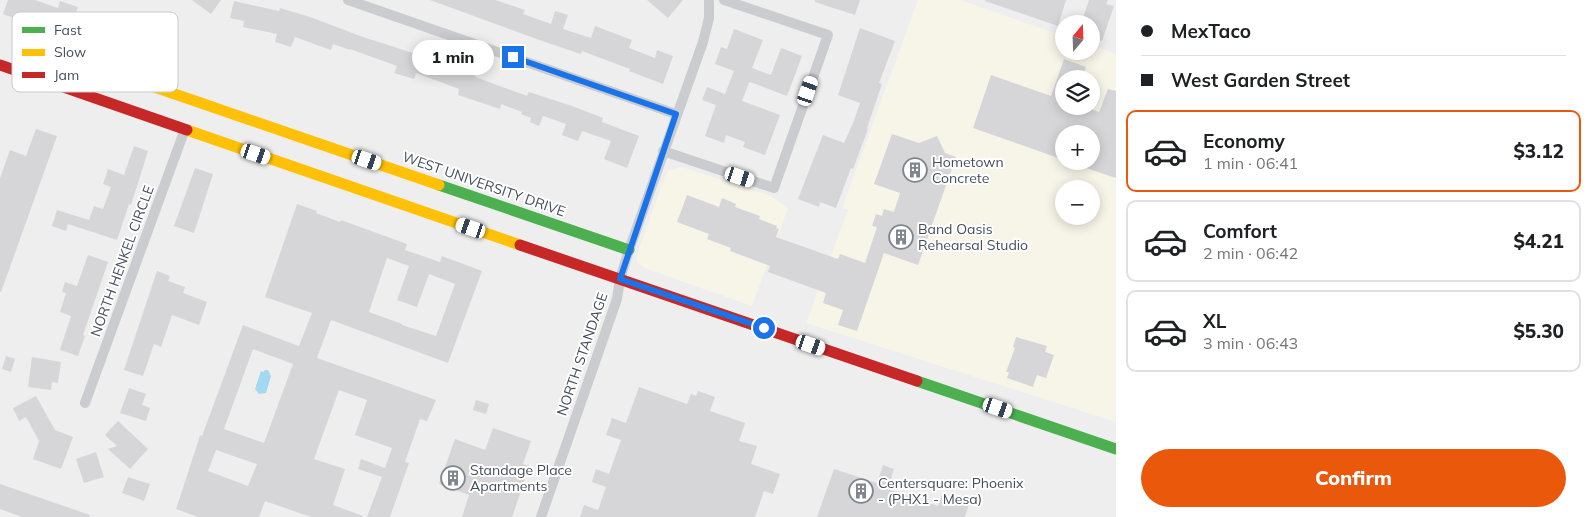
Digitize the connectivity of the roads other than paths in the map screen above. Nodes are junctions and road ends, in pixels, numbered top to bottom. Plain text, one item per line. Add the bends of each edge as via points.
1 (348, 0) edge
2 (709, 0) edge
3 (724, 0) edge
4 (0, 65) edge
5 (12, 69) edge
6 (78, 92) edge
7 (88, 92) edge
8 (169, 92) edge
9 (87, 95) junction
10 (676, 114) junction
11 (185, 129) junction
12 (663, 151) junction
13 (629, 250) junction
14 (620, 279) junction
15 (84, 403) dead end
16 (1116, 449) edge
17 (541, 517) edge

1 - 10 street
2 - 10 street, NORTH STANDAGE via 709,18 703,42
3 - 12 street via 828,35 774,188
4 - 5 main road
6 - 9 main road
7 - 9 main road, WEST UNIVERSITY DRIVE
8 - 13 main road, WEST UNIVERSITY DRIVE
9 - 11 main road
10 - 12 street, NORTH STANDAGE
11 - 14 main road
11 - 15 street, NORTH HENKEL CIRCLE
12 - 13 street, NORTH STANDAGE
13 - 14 street, NORTH STANDAGE
14 - 16 main road
14 - 17 street, NORTH STANDAGE via 617,299

